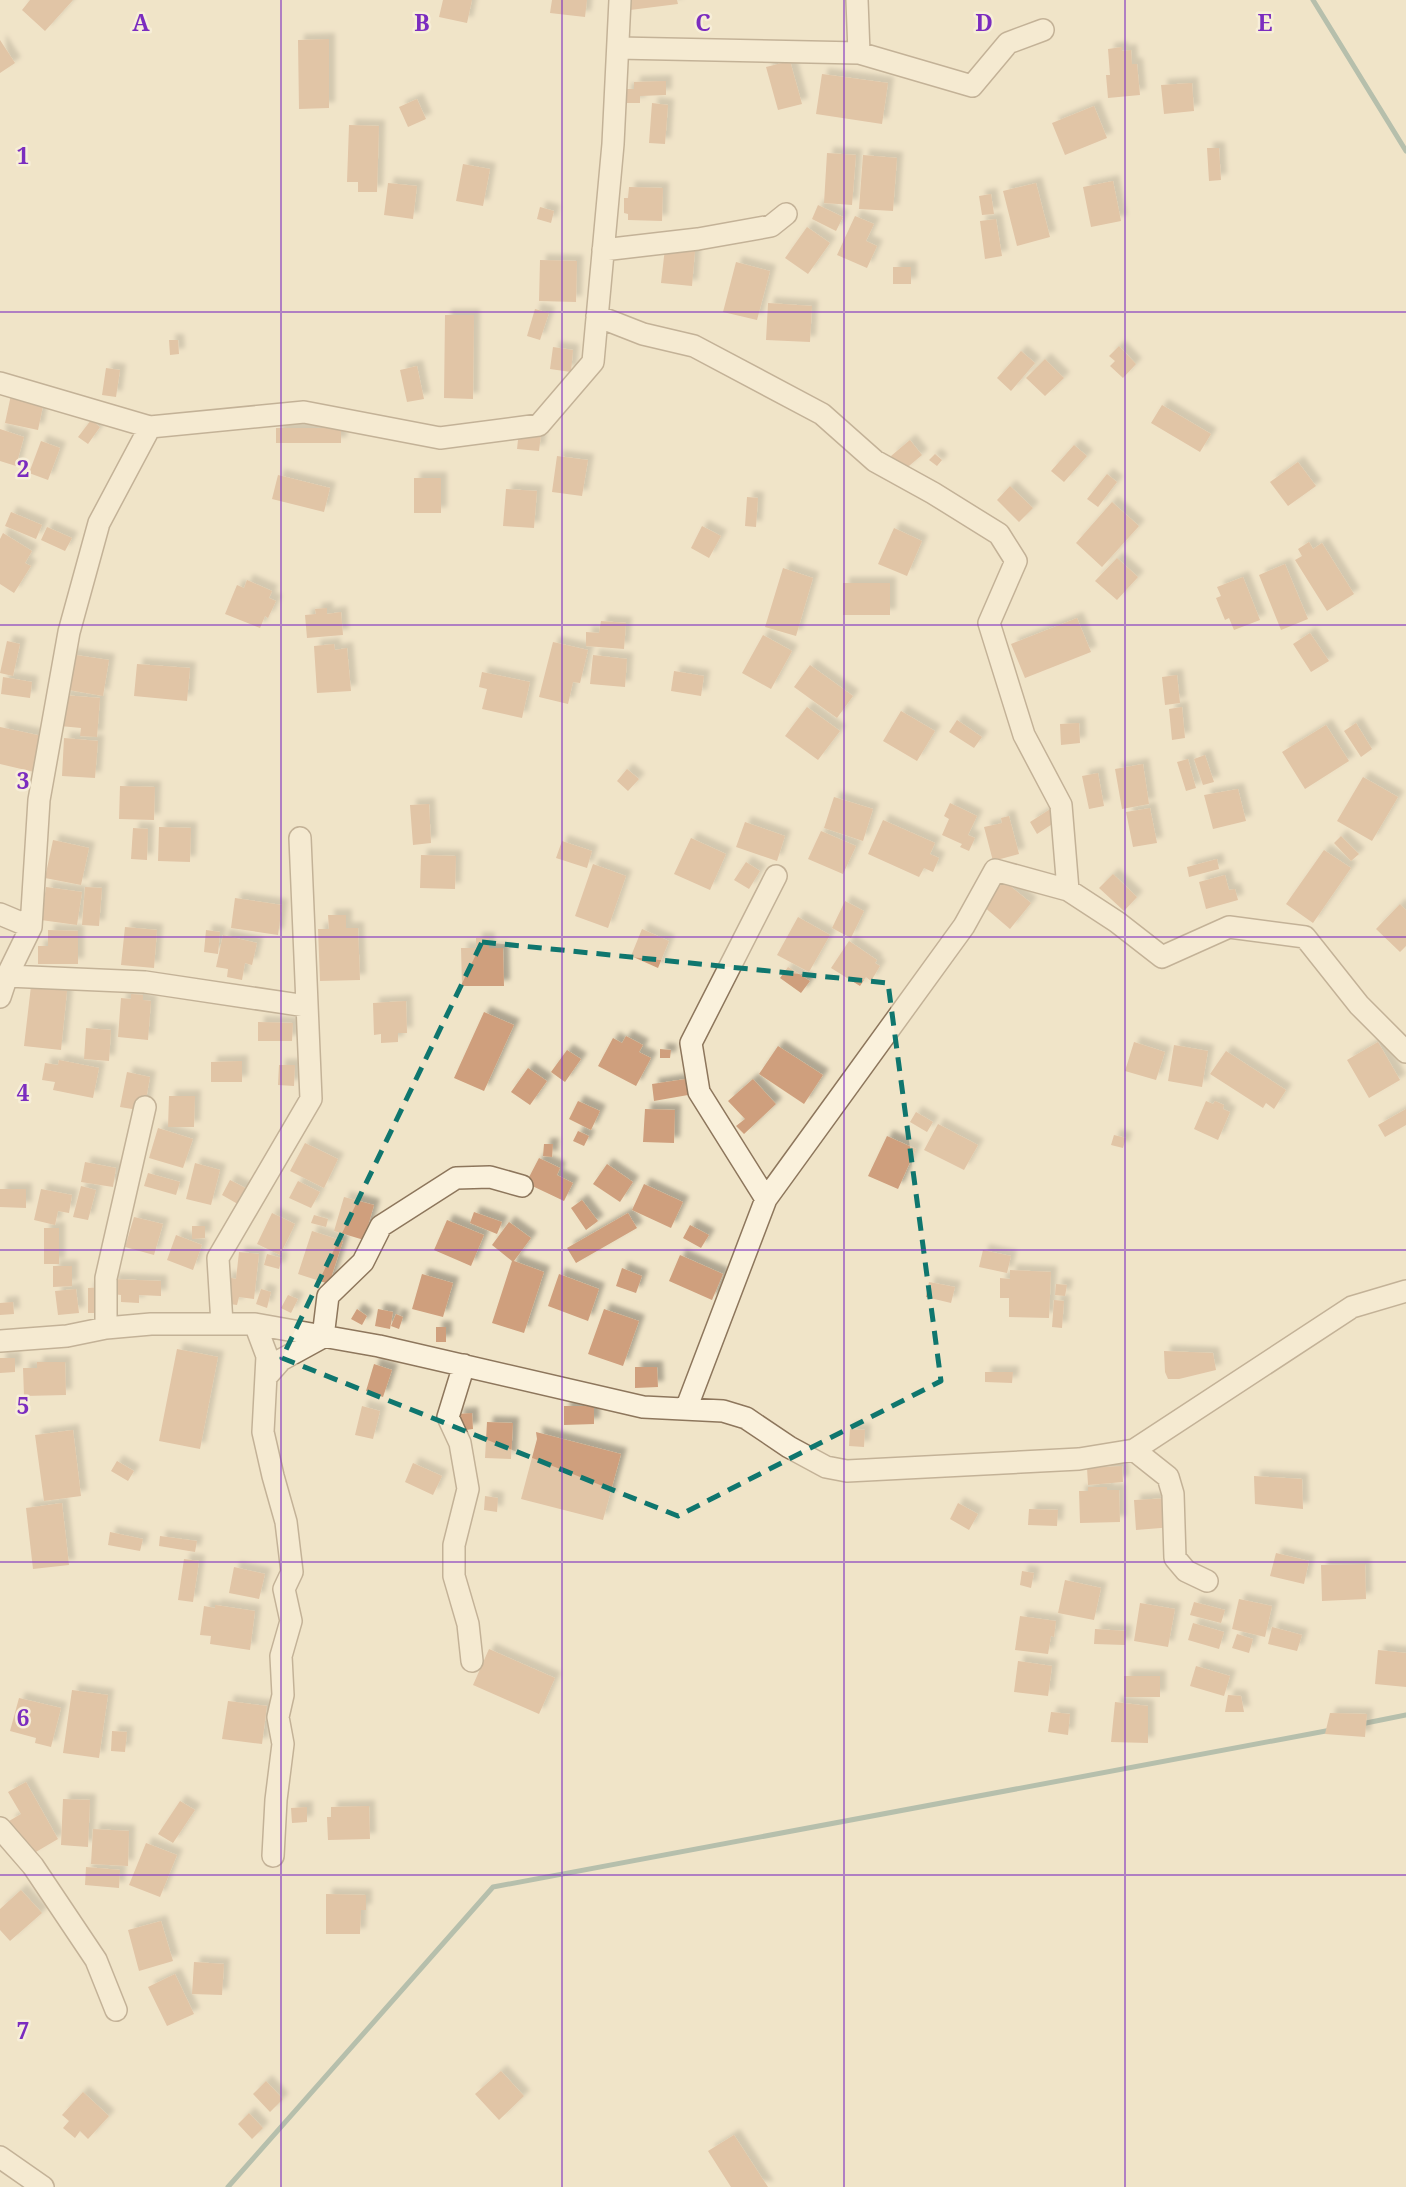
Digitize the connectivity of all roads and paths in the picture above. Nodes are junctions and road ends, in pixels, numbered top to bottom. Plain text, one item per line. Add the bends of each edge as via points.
1 (620, 0) edge
2 (857, 0) edge
3 (1043, 30) dead end
4 (618, 48) junction
5 (859, 53) junction
6 (786, 215) dead end
7 (604, 250) junction
8 (597, 316) junction
9 (0, 383) edge
10 (150, 427) junction
11 (300, 838) dead end
12 (776, 876) dead end
13 (1068, 890) junction
14 (0, 914) edge
15 (31, 927) junction
16 (7, 976) junction
17 (0, 998) edge
18 (306, 1006) junction
19 (1406, 1052) edge
20 (145, 1107) dead end
21 (522, 1186) dead end
22 (766, 1199) junction
23 (1406, 1292) edge
24 (222, 1324) junction
25 (255, 1324) junction
26 (106, 1328) junction
27 (323, 1337) junction
28 (0, 1340) edge
29 (464, 1365) junction
30 (266, 1377) junction
31 (686, 1409) junction
32 (1134, 1450) junction
33 (1207, 1581) dead end
34 (472, 1661) dead end
35 (0, 1828) edge
36 (273, 1856) dead end
37 (116, 2010) dead end
38 (0, 2157) edge
39 (43, 2187) edge

1 - 4 street
2 - 5 street
3 - 5 street via 1008,43 972,86
4 - 5 street
4 - 7 street
6 - 7 street via 771,226
7 - 8 street
8 - 10 street via 593,362 539,425 440,438 304,412
8 - 13 street via 643,334 694,346 822,414 875,461 999,534 1016,561 989,624 1024,735 1061,805
9 - 10 street
10 - 15 street via 99,523 69,632 39,800
11 - 18 street
12 - 22 street via 691,1043 699,1092
13 - 19 street via 1161,957 1229,927 1305,937 1359,1005
13 - 22 street via 995,870 964,926
14 - 15 street
15 - 16 street
16 - 17 street
16 - 18 street via 145,982
18 - 24 street via 310,1099 218,1258
20 - 26 street via 106,1278
21 - 27 street via 490,1177 456,1178 381,1226 363,1262 328,1296
22 - 31 street
23 - 32 street via 1352,1307
24 - 25 street
24 - 26 street
25 - 27 street
25 - 30 street via 267,1356
26 - 28 street
27 - 29 street
27 - 30 street via 281,1360
29 - 31 street via 643,1407
29 - 34 street via 448,1417 460,1443 468,1489 454,1545 454,1576 468,1624
30 - 36 street via 263,1432 286,1522 292,1572 285,1589 291,1621 281,1656 283,1695 278,1717 283,1744
31 - 32 street via 723,1411 746,1418 826,1467 847,1471 1079,1459
32 - 33 street via 1168,1477 1173,1494 1175,1558 1186,1571
35 - 37 street via 33,1866 96,1960
38 - 39 street

